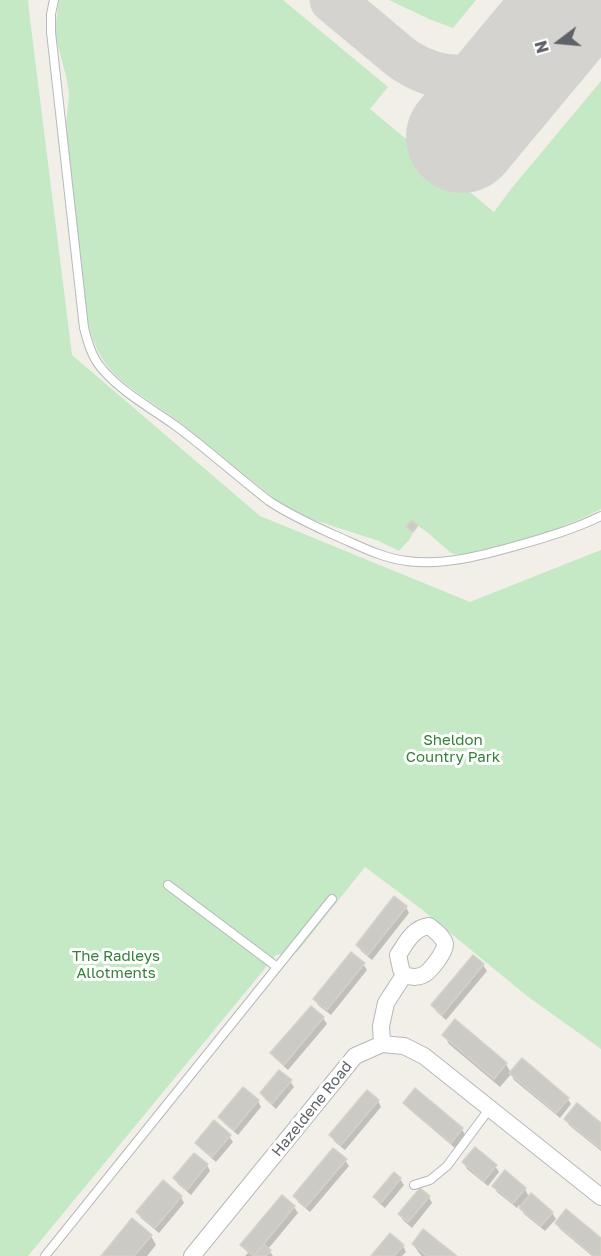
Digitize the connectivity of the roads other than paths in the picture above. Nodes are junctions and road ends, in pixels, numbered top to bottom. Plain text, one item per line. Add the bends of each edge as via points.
1 (54, 0) edge
2 (601, 516) edge
3 (168, 885) dead end
4 (332, 898) dead end
5 (277, 967) junction
6 (404, 975) dead end
7 (382, 1044) junction
8 (490, 1108) junction
9 (414, 1185) dead end
10 (601, 1197) edge
11 (45, 1256) edge
12 (192, 1256) edge

1 - 2 lane via 52,49 84,328 103,370 282,510 395,559 419,562 470,558 550,537
3 - 5 lane
4 - 5 lane
5 - 11 lane
6 - 7 street via 386,1003
7 - 8 street via 404,1046 424,1056
7 - 12 street, Hazeldene Road via 355,1056
8 - 9 lane via 447,1166 430,1180
8 - 10 street

